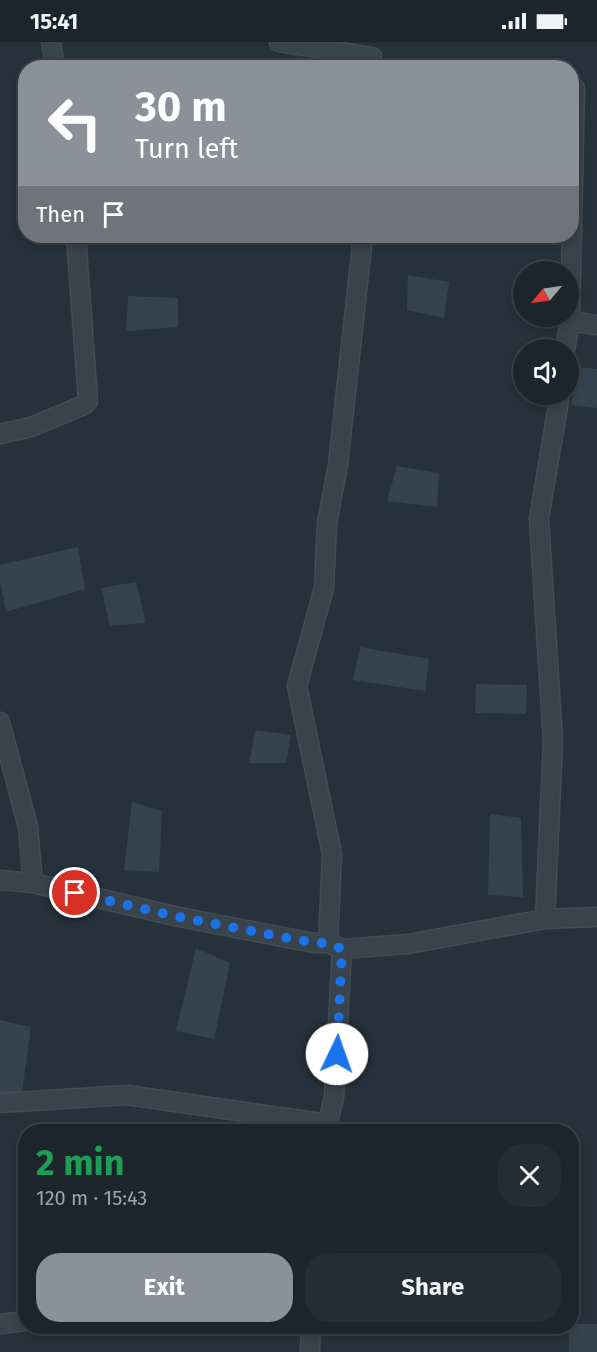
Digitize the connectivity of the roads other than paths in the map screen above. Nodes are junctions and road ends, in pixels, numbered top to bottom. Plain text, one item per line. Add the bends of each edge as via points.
1 (51, 42) edge
2 (279, 42) edge
3 (372, 56) edge
4 (54, 60) edge
5 (76, 243) edge
6 (362, 243) edge
7 (572, 243) edge
8 (571, 261) edge
9 (579, 322) edge
10 (597, 325) edge
11 (558, 405) edge
12 (0, 434) edge
13 (0, 722) edge
14 (0, 880) edge
15 (33, 884) junction
16 (597, 917) edge
17 (545, 919) junction
18 (335, 946) junction
19 (0, 1103) edge
20 (308, 1124) edge
21 (328, 1124) edge
22 (18, 1322) edge
23 (0, 1324) edge
24 (311, 1334) edge
25 (310, 1352) edge

1 - 4 street
2 - 3 street
5 - 12 street via 87,401 31,426
6 - 18 street via 338,465 327,523 324,588 297,686 332,854
7 - 8 street
9 - 10 street
11 - 17 street via 539,519 554,741
13 - 15 street via 28,827
14 - 15 street
15 - 18 street
16 - 17 street
17 - 18 street via 408,944
18 - 21 street via 334,1097
19 - 20 street via 127,1095
22 - 23 street
24 - 25 street

